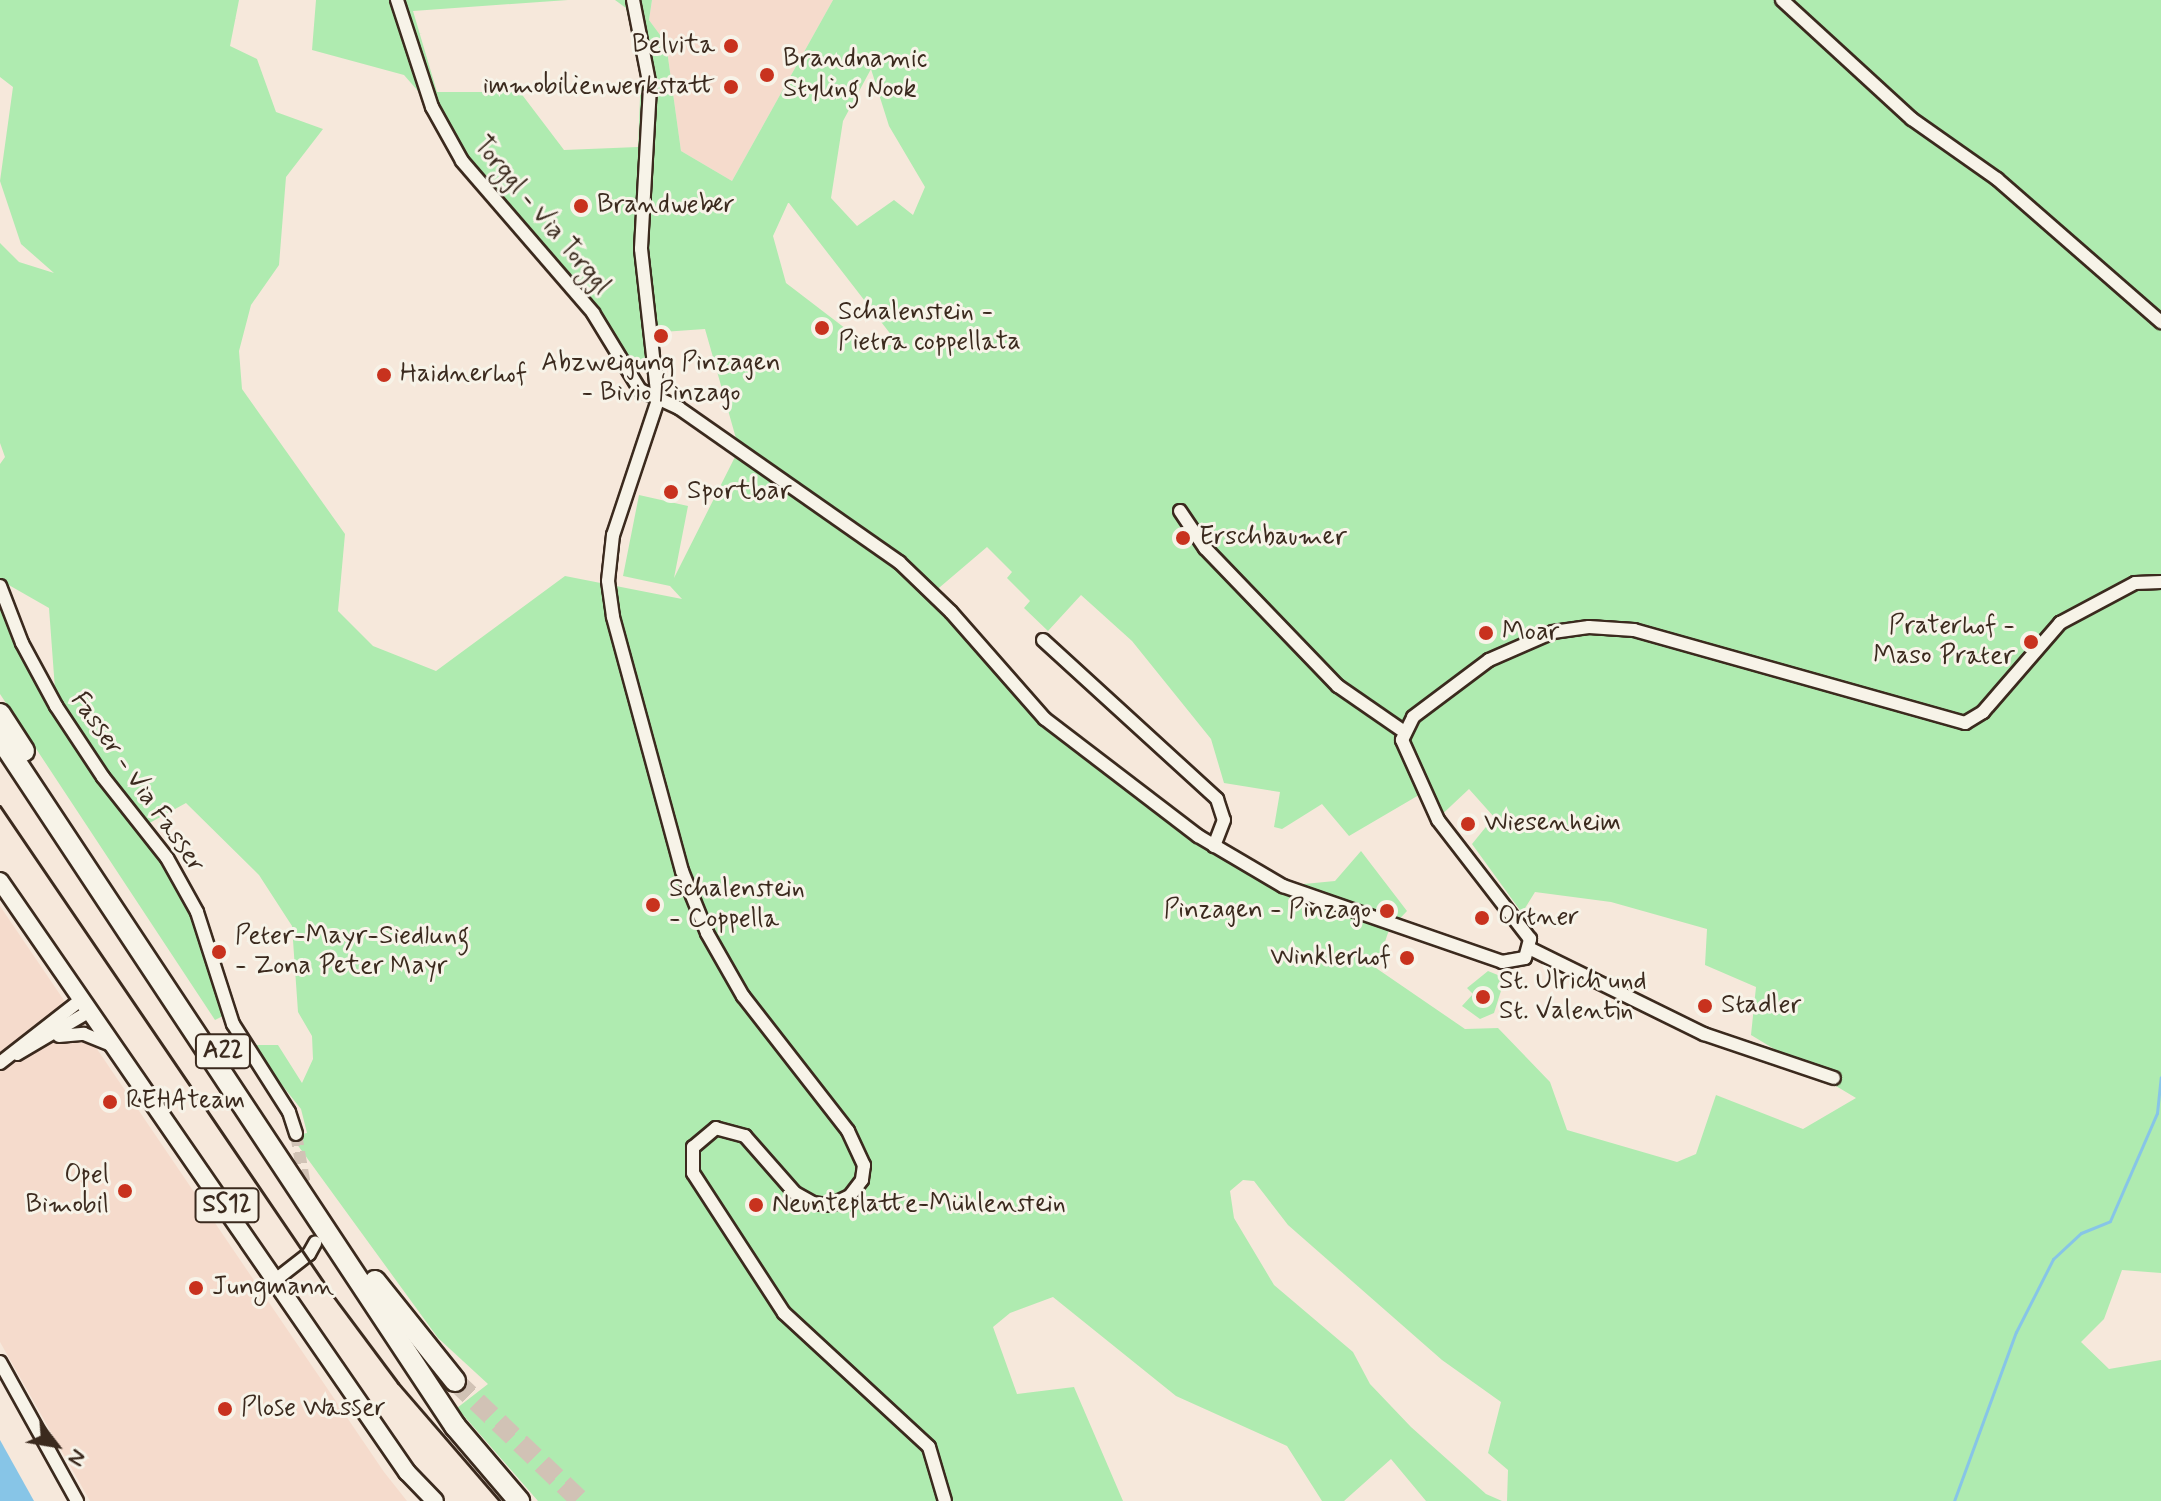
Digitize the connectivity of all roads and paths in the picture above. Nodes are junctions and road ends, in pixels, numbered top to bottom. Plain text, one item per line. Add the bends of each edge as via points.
1 (397, 0) edge
2 (633, 0) edge
3 (1782, 0) edge
4 (2161, 322) edge
5 (658, 400) junction
6 (1180, 511) dead end
7 (2161, 582) edge
8 (0, 586) edge
9 (1043, 640) dead end
10 (0, 714) edge
11 (1403, 731) junction
12 (0, 738) edge
13 (1214, 846) junction
14 (0, 881) edge
15 (1531, 949) junction
16 (86, 1005) junction
17 (52, 1038) junction
18 (115, 1046) junction
19 (2, 1062) edge
20 (1834, 1078) dead end
21 (296, 1134) tunnel mouth
22 (315, 1243) dead end
23 (278, 1278) junction
24 (0, 1362) edge
25 (455, 1381) tunnel mouth
26 (407, 1472) junction
27 (77, 1501) edge
28 (419, 1501) edge
29 (435, 1501) edge
30 (519, 1501) edge
31 (945, 1501) edge

1 - 5 street, Torggl - Via Torggl via 432,107 462,161 593,313 634,383
2 - 5 street via 650,87 641,249
3 - 4 street via 1912,119 1997,179
5 - 13 street, Torggl - Via Torggl via 710,428 899,562 951,612 1045,719 1117,779
5 - 31 street via 609,556 613,617 628,675 682,871 707,933 743,996 848,1131 864,1165 862,1180 850,1196 831,1205 813,1203 795,1193 745,1136 716,1128 693,1147 693,1173 784,1313 929,1447
6 - 11 street via 1205,548 1338,686
7 - 11 street via 2135,583 2060,623 1983,712 1965,723 1652,633 1589,627 1553,632 1511,647 1443,691
8 - 21 street, Fasser - Via Fasser via 22,643 56,706 89,758 167,858 197,912 233,1024 289,1112
9 - 13 street via 1217,799 1224,820
10 - 25 highway, A22 via 373,1279
11 - 15 street via 1406,753 1431,809 1525,931
12 - 30 highway, A22 via 455,1426
13 - 15 street, Torggl - Via Torggl via 1283,886 1502,962 1520,961
14 - 16 main road, SS12
15 - 20 street via 1704,1034
16 - 17 street
16 - 18 main road, SS12
16 - 19 street
17 - 18 street via 84,1034
17 - 19 street
18 - 23 main road, SS12
22 - 23 street
23 - 26 main road, SS12
24 - 27 street
26 - 28 main road, SS12
26 - 29 main road, SS12

